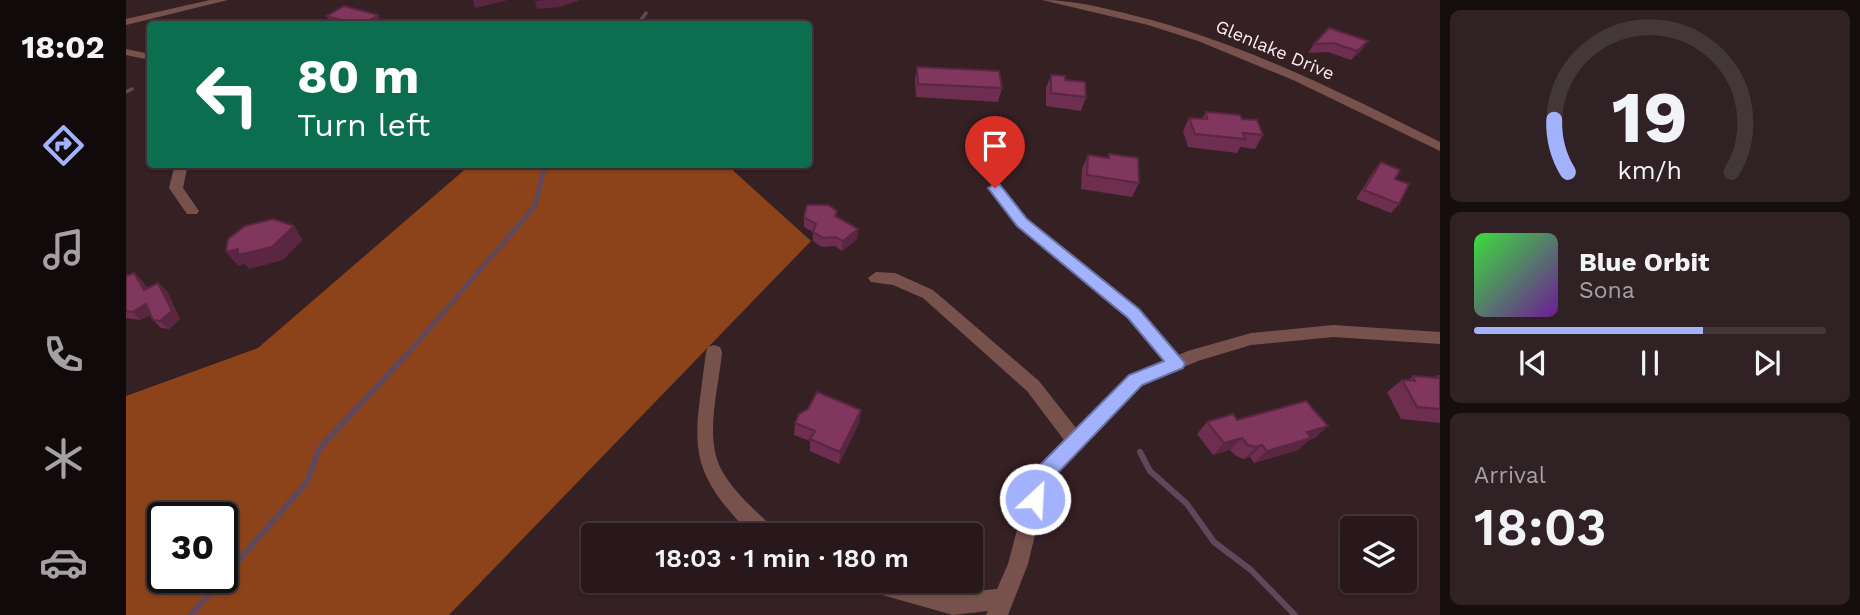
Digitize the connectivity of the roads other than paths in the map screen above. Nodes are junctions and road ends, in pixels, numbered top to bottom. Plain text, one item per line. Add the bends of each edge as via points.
1 (223, 0) edge
2 (1047, 0) edge
3 (126, 22) edge
4 (126, 52) edge
5 (147, 56) edge
6 (1440, 146) edge
7 (181, 168) edge
8 (995, 188) dead end
9 (192, 211) dead end
10 (876, 278) dead end
11 (1440, 338) edge
12 (714, 352) dead end
13 (1177, 363) junction
14 (1077, 442) junction
15 (755, 523) edge
16 (905, 593) edge
17 (1001, 607) edge

1 - 3 street
2 - 6 street, Glenlake Drive via 1147,20 1231,47
4 - 5 street
7 - 9 street via 176,188
8 - 13 lane via 1022,222 1133,313
10 - 14 street via 895,279 928,294 1032,386
11 - 13 street via 1333,331 1251,339
12 - 15 street via 706,451 720,484
13 - 14 street via 1135,380
14 - 17 street via 1040,477 1018,564
16 - 17 street via 953,604

